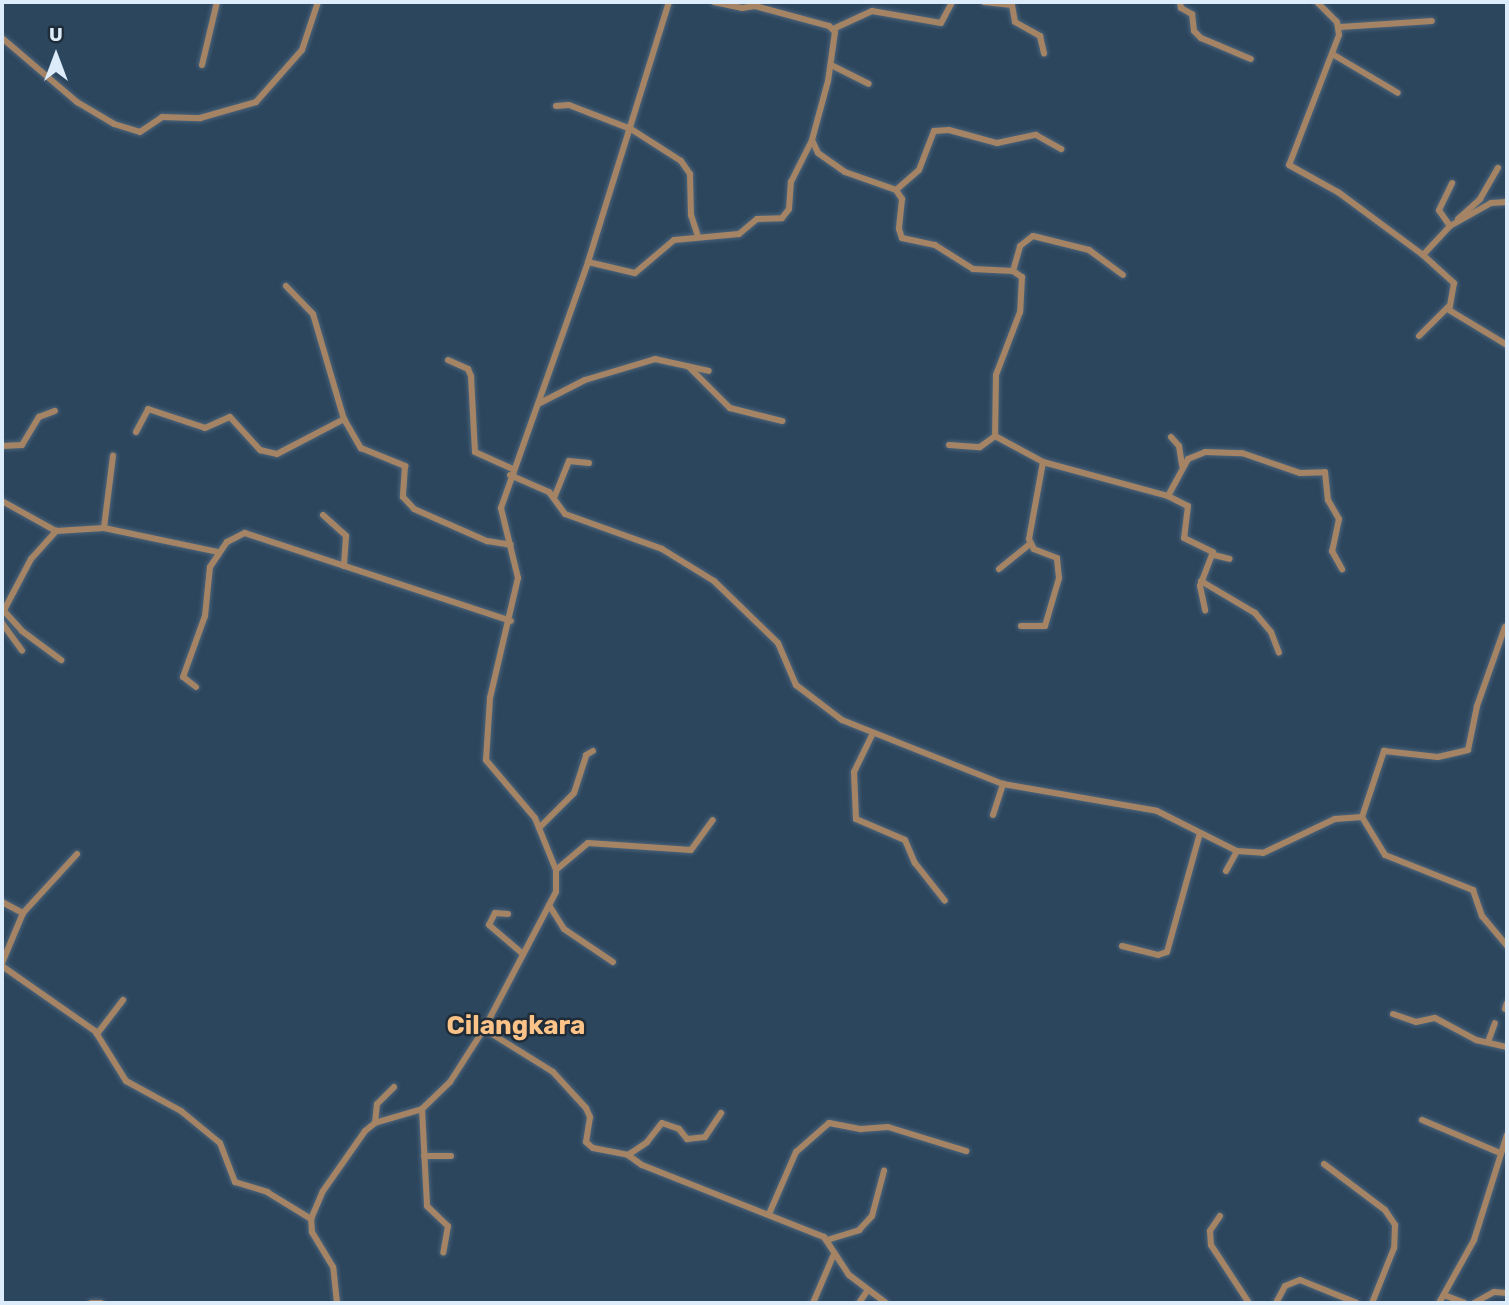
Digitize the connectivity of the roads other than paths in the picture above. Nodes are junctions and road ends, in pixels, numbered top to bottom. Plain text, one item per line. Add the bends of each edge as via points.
1 (217, 2) edge
2 (318, 2) edge
3 (669, 2) edge
4 (714, 2) edge
5 (952, 2) edge
6 (984, 2) edge
7 (1181, 2) edge
8 (1317, 2) edge
9 (755, 4) edge
10 (1432, 21) dead end
11 (1340, 27) junction
12 (833, 29) junction
13 (2, 38) edge
14 (1044, 54) dead end
15 (1334, 55) junction
16 (1251, 59) dead end
17 (202, 65) dead end
18 (831, 65) junction
19 (869, 84) dead end
20 (1398, 93) dead end
21 (556, 106) dead end
22 (631, 129) junction
23 (812, 140) junction
24 (1061, 149) dead end
25 (1498, 168) dead end
26 (1452, 183) dead end
27 (896, 190) junction
28 (1507, 202) edge
29 (1452, 225) junction
30 (697, 234) junction
31 (1423, 255) junction
32 (588, 262) junction
33 (1013, 271) junction
34 (1123, 275) dead end
35 (286, 286) dead end
36 (1448, 307) junction
37 (1419, 336) dead end
38 (1507, 345) edge
39 (448, 360) dead end
40 (687, 366) junction
41 (709, 370) dead end
42 (540, 403) junction
43 (55, 411) dead end
44 (344, 419) junction
45 (782, 421) dead end
46 (136, 432) dead end
47 (995, 436) junction
48 (1171, 437) dead end
49 (949, 445) dead end
50 (2, 446) edge
51 (113, 456) dead end
52 (1043, 462) junction
53 (589, 463) dead end
54 (1182, 466) junction
55 (511, 472) junction
56 (1168, 496) junction
57 (554, 498) junction
58 (2, 501) edge
59 (323, 515) dead end
60 (104, 528) junction
61 (56, 531) junction
62 (1030, 544) junction
63 (511, 545) junction
64 (218, 552) junction
65 (1214, 555) junction
66 (1230, 559) dead end
67 (344, 566) junction
68 (999, 569) dead end
69 (1342, 569) dead end
70 (1201, 581) junction
71 (1205, 610) dead end
72 (4, 613) edge
73 (511, 621) junction
74 (2, 623) edge
75 (1021, 626) dead end
76 (1506, 627) edge
77 (22, 651) dead end
78 (1279, 653) dead end
79 (61, 660) dead end
80 (196, 687) dead end
81 (873, 733) junction
82 (593, 751) dead end
83 (1003, 784) junction
84 (993, 815) dead end
85 (1362, 817) junction
86 (713, 820) dead end
87 (539, 828) junction
88 (1200, 833) junction
89 (1237, 851) junction
90 (77, 854) dead end
91 (556, 870) junction
92 (1226, 871) dead end
93 (944, 901) dead end
94 (2, 902) edge
95 (549, 905) junction
96 (23, 913) junction
97 (508, 914) dead end
98 (1122, 946) dead end
99 (1507, 946) edge
100 (523, 954) junction
101 (613, 962) dead end
102 (2, 964) edge
103 (123, 1000) dead end
104 (1393, 1014) dead end
105 (1495, 1023) dead end
106 (484, 1029) junction
107 (97, 1034) junction
108 (1488, 1042) junction
109 (1507, 1047) edge
110 (394, 1087) dead end
111 (422, 1109) junction
112 (721, 1113) dead end
113 (1422, 1120) dead end
114 (375, 1123) junction
115 (1507, 1135) edge
116 (965, 1151) dead end
117 (1500, 1153) junction
118 (628, 1155) junction
119 (424, 1156) junction
120 (451, 1156) dead end
121 (1324, 1164) dead end
122 (884, 1171) dead end
123 (769, 1214) junction
124 (1220, 1216) dead end
125 (312, 1219) junction
126 (827, 1240) junction
127 (443, 1253) dead end
128 (833, 1256) junction
129 (867, 1292) junction
130 (1507, 1293) edge
131 (1444, 1295) junction
132 (92, 1303) edge
133 (101, 1303) edge
134 (337, 1303) edge
135 (813, 1303) edge
136 (859, 1303) edge
137 (886, 1303) edge
138 (1249, 1303) edge
139 (1276, 1303) edge
140 (1357, 1303) edge
141 (1372, 1303) edge
142 (1439, 1303) edge
143 (1465, 1303) edge
144 (1476, 1303) edge

1 - 17 street
2 - 13 street via 302,50 256,102 200,118 162,117 139,132 114,124 77,102
3 - 22 street
4 - 9 street
5 - 12 street via 941,23 883,10
6 - 14 street via 1012,5 1015,22 1040,36
7 - 16 street via 1181,8 1192,14 1194,31 1201,38
8 - 11 street
9 - 12 street
10 - 11 street
11 - 15 street
12 - 18 street
15 - 20 street
15 - 31 street via 1308,109 1289,166 1338,192
18 - 19 street
18 - 23 street
21 - 22 street via 569,105
22 - 30 street via 686,166
22 - 32 street
23 - 27 street via 826,161
23 - 30 street via 791,182 788,214 777,221 757,219 739,234
24 - 27 street via 1035,135 997,144 941,130 930,135 915,176
25 - 29 street via 1480,199
26 - 29 street via 1439,209
27 - 33 street via 902,199 902,238 935,245 973,268
28 - 29 street via 1491,203
29 - 31 street
30 - 32 street via 668,243 635,273
31 - 36 street via 1454,283
32 - 42 street
33 - 34 street via 1020,246 1034,236 1089,250
33 - 47 street via 1022,277 1023,299 996,375
35 - 44 street via 313,314
36 - 37 street
36 - 38 street
39 - 55 street via 468,369 471,376 475,452
40 - 41 street
40 - 42 street via 654,359 585,380
40 - 45 street via 730,408
42 - 55 street
43 - 50 street via 39,417 22,445
44 - 46 street via 277,454 260,450 230,416 205,428 148,409
44 - 63 street via 361,448 405,466 403,497 414,509 487,541
47 - 49 street via 980,447
47 - 52 street
48 - 54 street via 1179,446
51 - 60 street
52 - 56 street
52 - 62 street
53 - 57 street via 569,461
54 - 56 street
54 - 69 street via 1194,455 1227,452 1261,457 1300,473 1325,472 1328,500 1339,519 1332,551
55 - 57 street
55 - 63 street via 501,516
56 - 65 street via 1189,508 1184,538
57 - 81 street via 565,514 662,549 714,581 778,643 802,691 842,720
58 - 61 street
59 - 67 street via 346,536
60 - 61 street
60 - 64 street
61 - 72 street via 31,559
62 - 68 street
62 - 75 street via 1056,558 1059,578 1045,625
63 - 73 street via 518,579
64 - 67 street via 227,541 245,533
64 - 80 street via 210,567 202,627 183,677
65 - 66 street
65 - 70 street
67 - 73 street
70 - 71 street
70 - 78 street via 1255,613 1271,632
72 - 79 street
73 - 87 street via 490,698 486,760
74 - 77 street
76 - 85 street via 1479,699 1468,750 1438,757 1384,751
81 - 83 street
81 - 93 street via 854,772 856,819 905,840 915,863
82 - 87 street via 586,755 574,793
83 - 84 street
83 - 88 street via 1152,810
85 - 89 street via 1344,816 1263,853
85 - 99 street via 1385,855 1473,890 1482,916
86 - 91 street via 691,850 588,843
87 - 91 street
88 - 89 street
88 - 98 street via 1167,952 1158,955
89 - 92 street
90 - 96 street
91 - 95 street via 556,892
94 - 96 street
95 - 100 street
95 - 101 street via 564,929
96 - 102 street
97 - 100 street via 495,913 489,925
100 - 106 street
102 - 107 street
103 - 107 street
104 - 108 street via 1416,1022 1435,1018
105 - 108 street
106 - 111 street via 462,1067
106 - 118 street via 553,1072 586,1108 587,1144
107 - 125 street via 126,1081 181,1111 220,1143 235,1182 267,1192
108 - 109 street
110 - 114 street via 377,1104
111 - 114 street
111 - 119 street
112 - 118 street via 705,1137 687,1139 679,1129 662,1123
113 - 117 street
114 - 125 street via 335,1170
115 - 117 street
116 - 123 street via 888,1127 829,1123 796,1152
117 - 131 street via 1473,1243
118 - 123 street via 642,1165
119 - 120 street
119 - 127 street via 427,1206 448,1226
121 - 141 street via 1385,1210 1395,1225 1394,1248
122 - 126 street via 872,1216 859,1230
123 - 126 street
124 - 138 street via 1210,1231 1211,1245
125 - 134 street via 315,1239 333,1267
126 - 128 street
128 - 129 street
128 - 135 street
129 - 136 street
129 - 137 street
130 - 144 street via 1494,1292
131 - 142 street
131 - 143 street
132 - 133 street
139 - 140 street via 1285,1286 1300,1280

